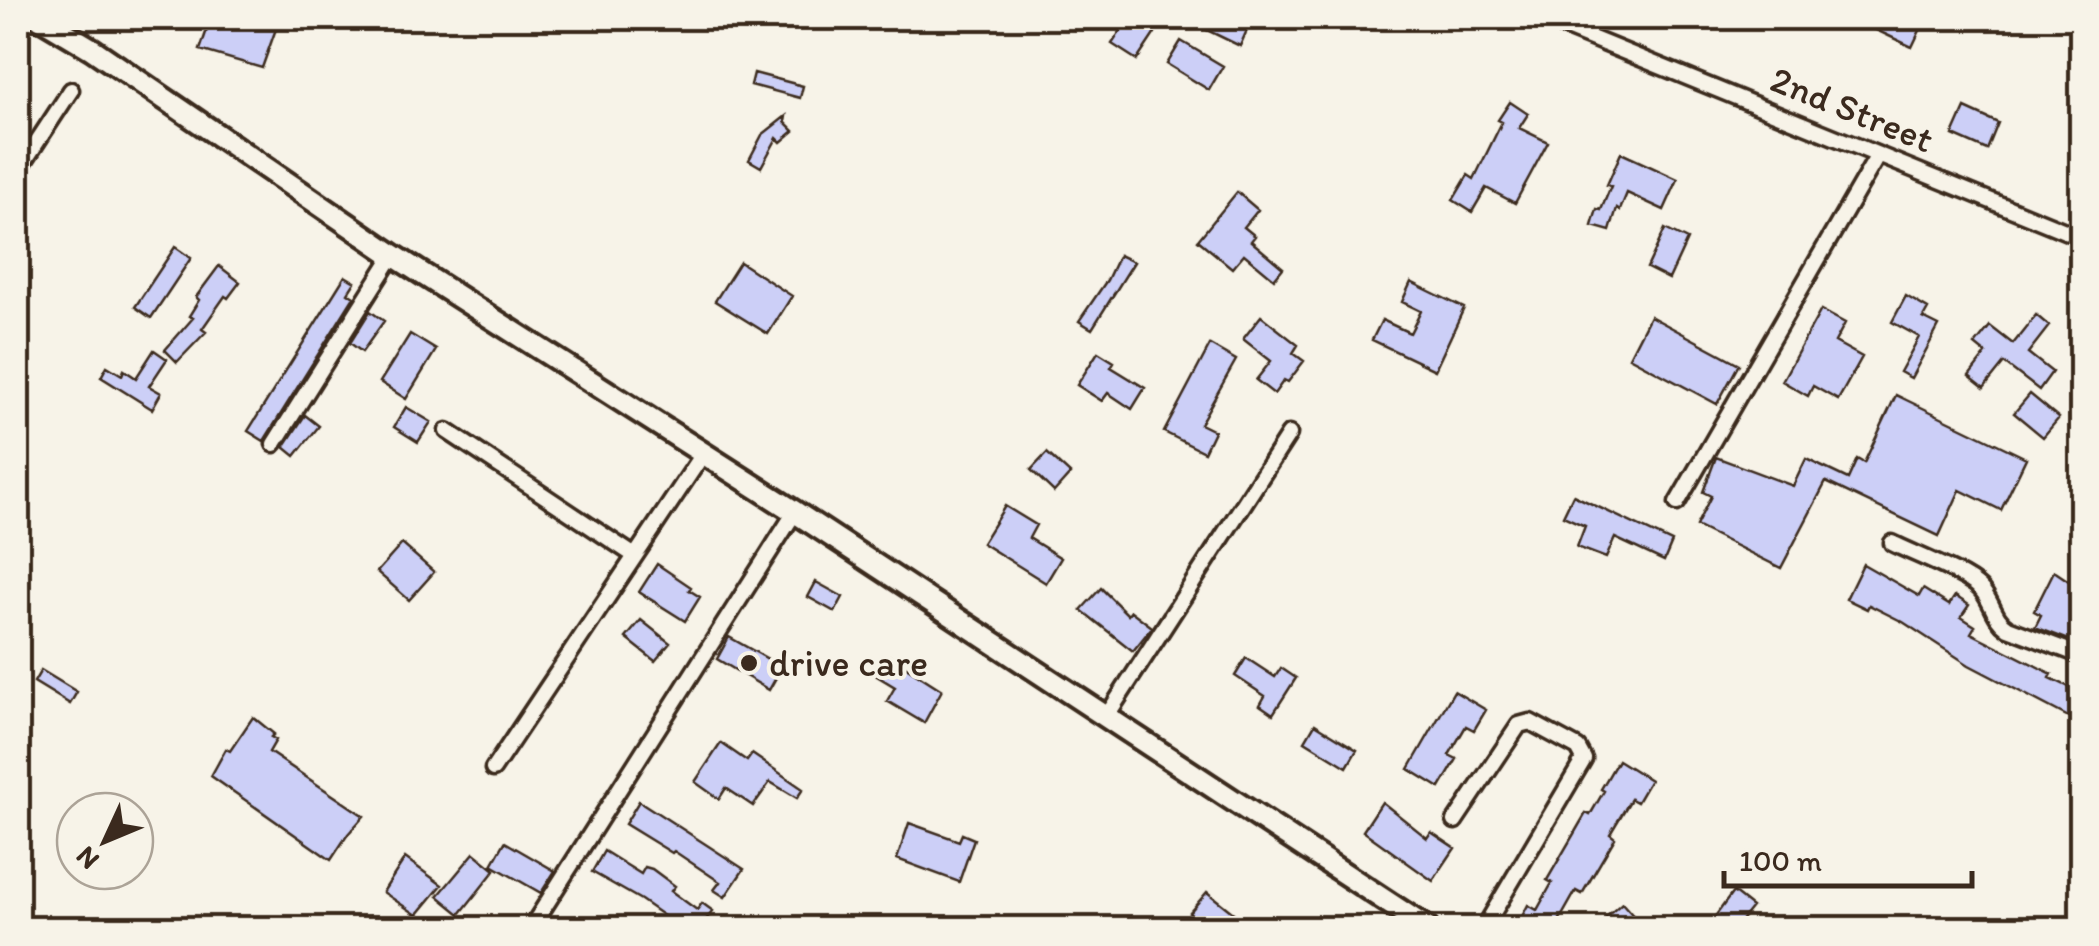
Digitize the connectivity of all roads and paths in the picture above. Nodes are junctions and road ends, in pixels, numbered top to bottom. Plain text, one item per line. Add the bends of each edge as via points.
1 (40, 18) edge
2 (1542, 18) edge
3 (71, 90) dead end
4 (1878, 154) junction
5 (18, 170) edge
6 (2082, 238) edge
7 (394, 255) junction
8 (447, 431) dead end
9 (1289, 434) dead end
10 (274, 444) dead end
11 (703, 454) junction
12 (1676, 503) dead end
13 (795, 512) junction
14 (1892, 543) dead end
15 (635, 556) junction
16 (2082, 656) edge
17 (1106, 717) junction
18 (493, 769) dead end
19 (1455, 821) dead end
20 (531, 928) edge
21 (1427, 928) edge
22 (1484, 928) edge

1 - 7 main road
2 - 4 street, 2nd Street
3 - 5 street
4 - 6 street, 2nd Street
4 - 12 street
7 - 10 street
7 - 11 main road
8 - 15 street
9 - 17 street
11 - 13 main road
11 - 15 street
13 - 17 main road
13 - 20 street
14 - 16 street via 1975,584 2008,628
15 - 18 street
17 - 21 main road
19 - 22 street via 1519,725 1530,722 1578,748 1584,759

